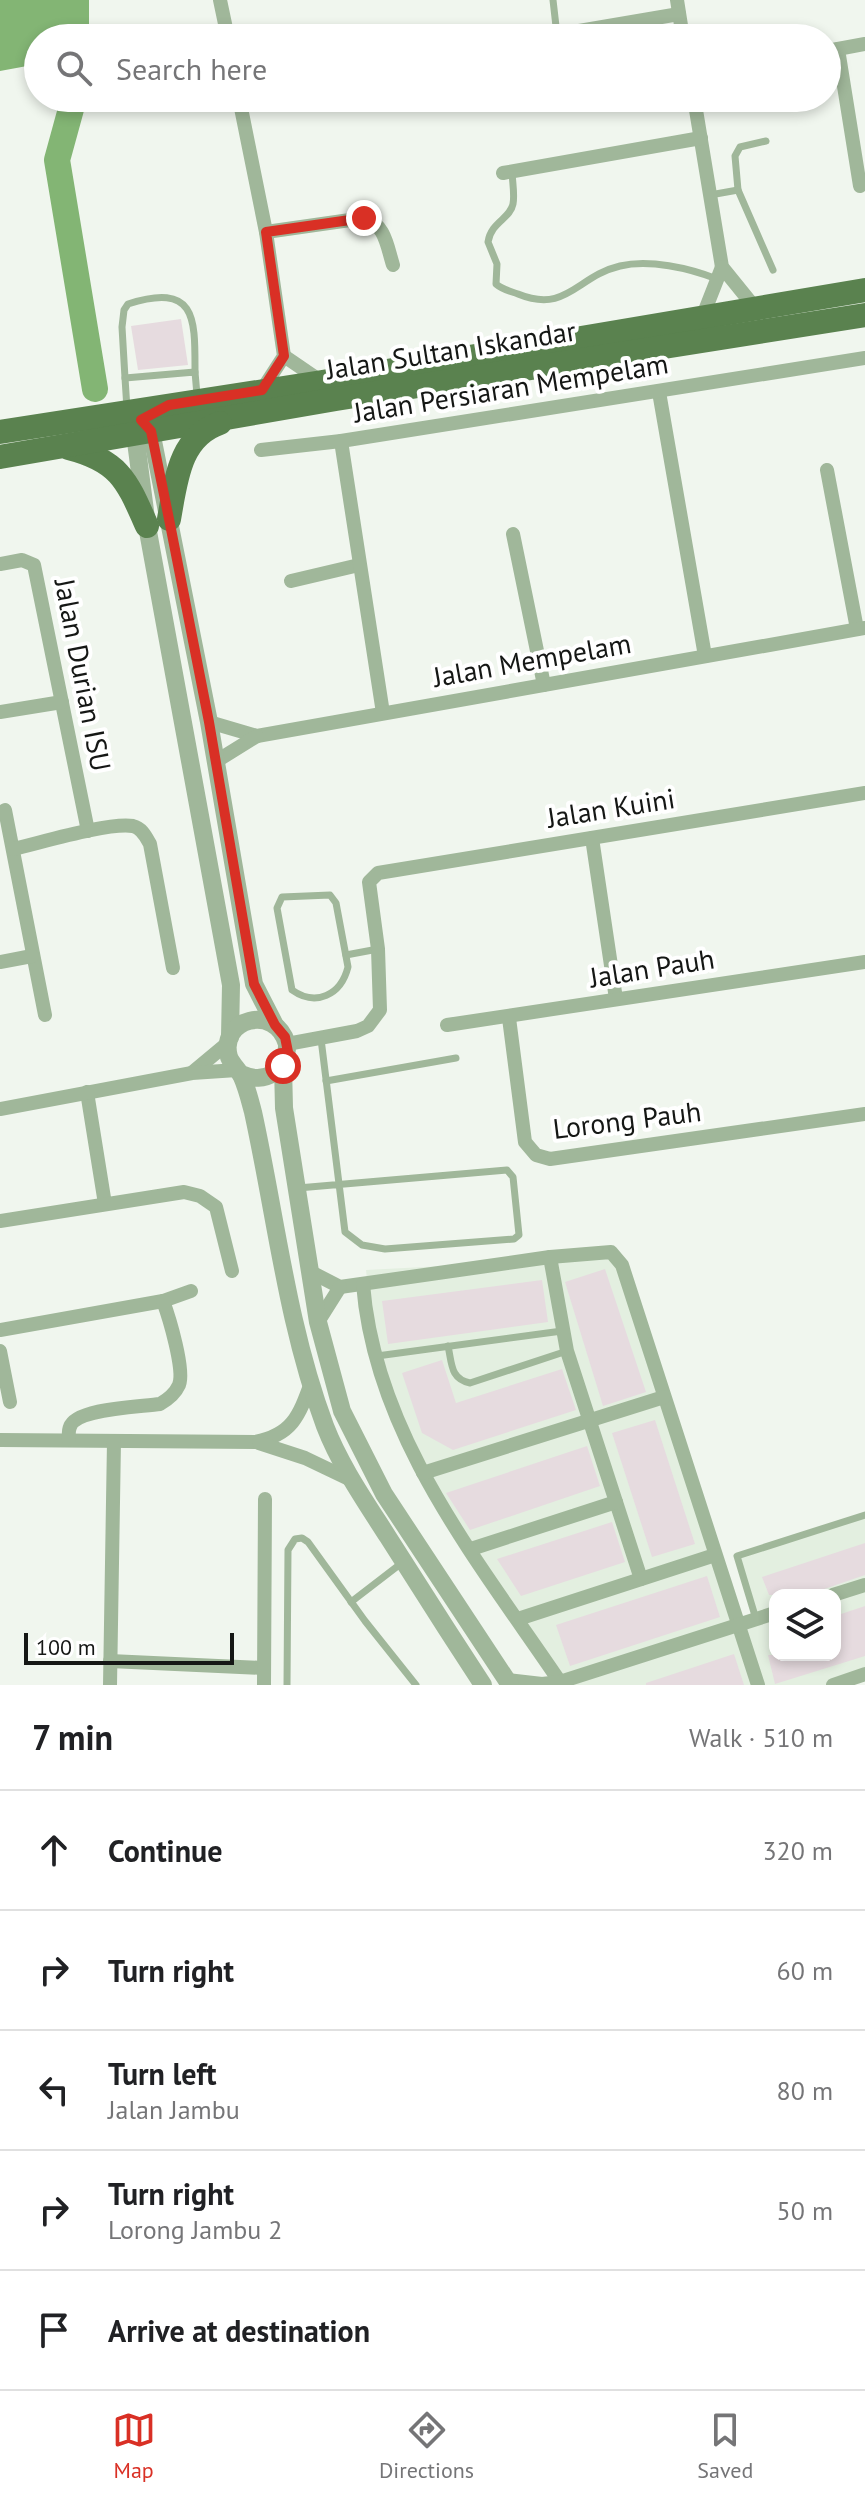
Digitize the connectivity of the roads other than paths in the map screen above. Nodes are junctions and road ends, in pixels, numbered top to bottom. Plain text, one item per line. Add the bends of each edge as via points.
1 (220, 0) edge
2 (553, 0) edge
3 (678, 7) edge
4 (225, 24) edge
5 (556, 24) edge
6 (605, 24) edge
7 (865, 44) edge
8 (841, 48) edge
9 (841, 94) edge
10 (242, 112) edge
11 (696, 112) edge
12 (701, 138) junction
13 (766, 141) dead end
14 (507, 171) joint
15 (860, 186) dead end
16 (738, 190) junction
17 (710, 195) junction
18 (266, 232) junction
19 (393, 265) dead end
20 (773, 270) dead end
21 (719, 273) junction
22 (865, 290) edge
23 (756, 309) junction
24 (865, 315) edge
25 (702, 318) junction
26 (284, 356) junction
27 (865, 358) edge
28 (195, 372) junction
29 (125, 378) junction
30 (322, 382) junction
31 (262, 390) junction
32 (659, 392) junction
33 (198, 401) junction
34 (241, 415) junction
35 (133, 422) junction
36 (0, 432) edge
37 (341, 441) junction
38 (62, 446) junction
39 (261, 450) dead end
40 (0, 457) edge
41 (827, 470) dead end
42 (158, 522) junction
43 (513, 534) dead end
44 (0, 564) edge
45 (359, 565) junction
46 (291, 581) dead end
47 (861, 628) edge
48 (705, 656) junction
49 (544, 685) junction
50 (62, 702) junction
51 (0, 712) edge
52 (383, 713) junction
53 (209, 722) junction
54 (257, 736) junction
55 (215, 762) junction
56 (865, 793) edge
57 (5, 810) dead end
58 (88, 831) junction
59 (592, 838) junction
60 (13, 849) junction
61 (378, 949) junction
62 (346, 955) junction
63 (32, 956) junction
64 (0, 962) edge
65 (865, 962) edge
66 (173, 968) dead end
67 (616, 999) junction
68 (45, 1015) dead end
69 (509, 1018) junction
70 (275, 1025) junction
71 (447, 1025) dead end
72 (321, 1039) junction
73 (229, 1040) junction
74 (287, 1044) junction
75 (456, 1058) dead end
76 (283, 1066) junction
77 (239, 1072) junction
78 (192, 1073) junction
79 (326, 1081) junction
80 (87, 1092) junction
81 (0, 1109) edge
82 (865, 1114) edge
83 (339, 1185) junction
84 (296, 1188) junction
85 (105, 1204) junction
86 (0, 1221) edge
87 (550, 1257) junction
88 (232, 1271) dead end
89 (309, 1271) junction
90 (363, 1284) junction
91 (340, 1287) junction
92 (191, 1291) dead end
93 (163, 1301) junction
94 (318, 1322) junction
95 (0, 1330) edge
96 (562, 1331) junction
97 (448, 1346) junction
98 (0, 1351) edge
99 (567, 1351) junction
100 (375, 1356) junction
101 (311, 1383) junction
102 (664, 1397) junction
103 (10, 1402) dead end
104 (590, 1421) junction
105 (0, 1440) edge
106 (69, 1440) junction
107 (114, 1441) junction
108 (255, 1442) junction
109 (423, 1473) junction
110 (351, 1480) junction
111 (265, 1499) dead end
112 (616, 1502) junction
113 (865, 1515) edge
114 (471, 1549) junction
115 (715, 1555) junction
116 (404, 1562) junction
117 (641, 1579) junction
118 (865, 1585) edge
119 (841, 1592) edge
120 (351, 1602) junction
121 (769, 1615) edge
122 (518, 1619) junction
123 (756, 1619) junction
124 (738, 1625) junction
125 (110, 1661) junction
126 (264, 1668) junction
127 (865, 1674) edge
128 (509, 1683) edge
129 (560, 1684) edge
130 (110, 1685) edge
131 (264, 1685) edge
132 (287, 1685) edge
133 (416, 1685) edge
134 (483, 1685) edge
135 (758, 1685) edge
136 (833, 1685) edge

1 - 4 street
2 - 5 lane
3 - 6 street
7 - 8 street
9 - 15 street
10 - 18 street
11 - 12 street
12 - 14 street
12 - 17 street
13 - 16 lane via 740,147 735,156
14 - 21 lane via 513,204 493,226 488,242 501,289 532,300 560,299 592,276 622,265
16 - 17 lane
16 - 20 lane
17 - 21 street
18 - 19 street via 364,218 383,232
18 - 26 street
21 - 23 street
21 - 25 street
22 - 23 main road
23 - 25 main road
24 - 34 main road, Jalan Sultan Iskandar
25 - 30 main road
26 - 30 street
26 - 31 street
27 - 32 street, Jalan Persiaran Mempelam
28 - 29 lane
28 - 29 lane via 195,327 189,309 174,299 141,300 128,304 123,317
28 - 33 lane
29 - 35 lane
30 - 31 main road
31 - 33 main road
32 - 37 street, Jalan Persiaran Mempelam
32 - 48 street
33 - 35 main road via 169,405
34 - 35 main road, Jalan Sultan Iskandar
34 - 42 main road via 206,428 183,454
35 - 36 main road
35 - 38 main road, Jalan Sultan Iskandar
35 - 42 street
37 - 39 street
37 - 45 street, Jalan Persiaran Mempelam
38 - 40 main road, Jalan Sultan Iskandar
38 - 42 main road via 97,455
41 - 47 street
42 - 53 street
42 - 73 street via 231,985
43 - 49 street
44 - 50 street, Jalan Durian ISU via 22,560 34,565
45 - 46 street
45 - 52 street, Jalan Persiaran Mempelam
47 - 48 street, Jalan Mempelam
48 - 49 street, Jalan Mempelam
49 - 52 street, Jalan Mempelam
50 - 51 street
50 - 58 street, Jalan Durian ISU
52 - 54 street, Jalan Mempelam
53 - 54 street, Jalan Mempelam
53 - 55 street
54 - 55 street
55 - 70 street via 254,984
56 - 59 street, Jalan Kuini
57 - 60 street
58 - 60 street
58 - 66 street via 131,826 145,835
59 - 61 street, Jalan Kuini via 378,873 369,882
59 - 67 street
60 - 63 street
61 - 62 lane
61 - 72 street via 380,1010 368,1026
62 - 62 lane via 346,973 334,991 318,999 292,990 277,908 282,897 335,899
63 - 64 street
63 - 68 street
65 - 67 street, Jalan Pauh
67 - 69 street, Jalan Pauh
69 - 71 street, Jalan Pauh
69 - 82 street, Lorong Pauh via 525,1142 536,1155 550,1159
70 - 73 street via 250,1020
70 - 74 street
72 - 74 street
72 - 79 lane
73 - 77 street via 228,1053
73 - 78 street
74 - 76 street
75 - 79 lane
76 - 77 street via 268,1077 250,1078
76 - 84 street
77 - 78 street
77 - 101 street via 252,1109 289,1307
78 - 80 street
79 - 83 lane
80 - 81 street
80 - 85 street
83 - 83 lane via 507,1170 513,1177 519,1235 385,1249 362,1245 345,1232
83 - 84 lane
84 - 89 street
85 - 86 street
85 - 88 street via 184,1192 200,1196 219,1214
87 - 90 street
87 - 96 street
87 - 102 street via 611,1252 618,1257
89 - 91 street
89 - 94 street
90 - 91 street
90 - 100 street
91 - 94 street
92 - 93 street
93 - 95 street
93 - 106 street via 180,1384 160,1404 76,1418
94 - 128 street via 342,1411 384,1494
96 - 97 lane
96 - 99 street
97 - 99 lane via 454,1375 470,1383
97 - 100 lane
98 - 103 street
99 - 104 street
100 - 109 street via 394,1413
101 - 108 street via 286,1431
101 - 110 street
102 - 104 street
102 - 115 street
104 - 109 street
104 - 112 street
105 - 106 street
106 - 107 street
107 - 108 street
107 - 125 street
108 - 110 street
109 - 114 street
110 - 116 street
111 - 126 street
112 - 114 street
112 - 117 street
113 - 123 lane via 737,1556
114 - 122 street
115 - 117 street
115 - 124 street
116 - 120 lane
116 - 134 street
117 - 122 street
118 - 119 street
120 - 132 lane via 308,1542 295,1539 288,1550
120 - 133 lane
121 - 123 street
122 - 129 street
123 - 124 street
124 - 129 street
124 - 135 street
125 - 126 street
125 - 130 street
126 - 131 street
127 - 136 street
128 - 129 street

